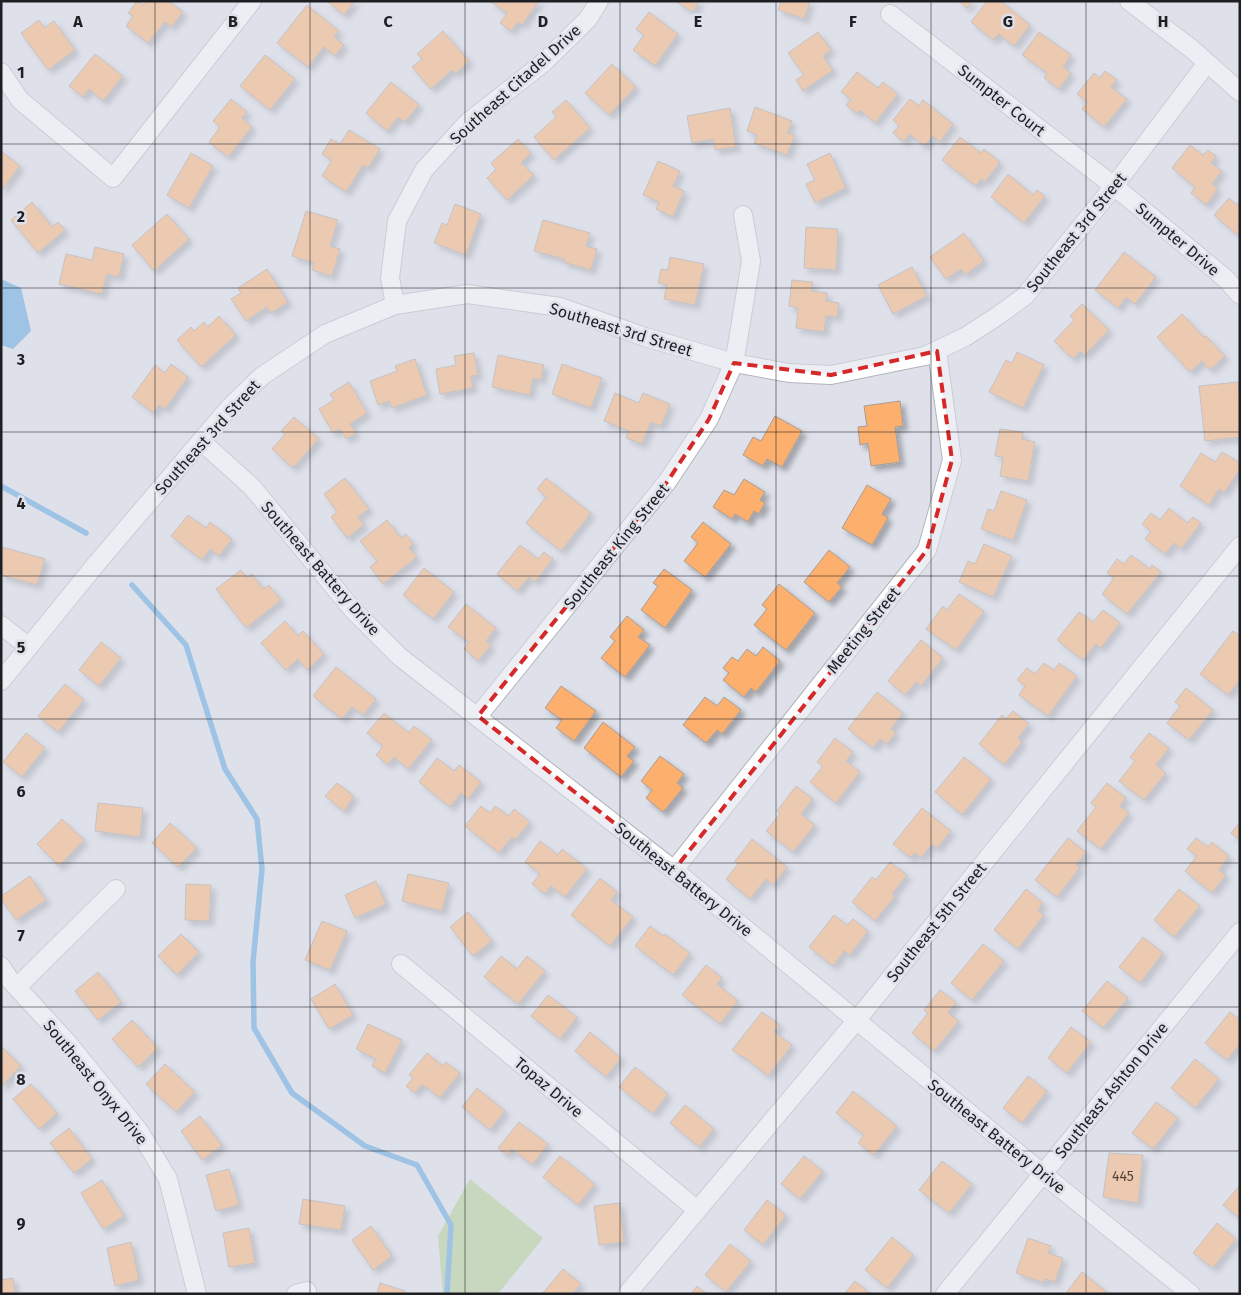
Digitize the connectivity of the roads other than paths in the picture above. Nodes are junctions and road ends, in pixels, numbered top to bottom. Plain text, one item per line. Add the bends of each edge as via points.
1 (252, 1) edge
2 (599, 1) edge
3 (1129, 1) edge
4 (890, 14) dead end
5 (1207, 62) junction
6 (1, 72) edge
7 (1240, 92) edge
8 (1114, 186) junction
9 (744, 215) dead end
10 (1240, 295) edge
11 (395, 305) junction
12 (937, 351) junction
13 (734, 363) junction
14 (201, 441) junction
15 (1240, 546) edge
16 (1, 625) edge
17 (29, 647) junction
18 (1, 681) edge
19 (478, 716) junction
20 (674, 870) junction
21 (116, 889) dead end
22 (1240, 932) edge
23 (401, 964) dead end
24 (1, 966) edge
25 (17, 987) junction
26 (856, 1020) junction
27 (1043, 1174) junction
28 (696, 1210) junction
29 (197, 1294) edge
30 (627, 1294) edge
31 (945, 1294) edge
32 (1191, 1294) edge

1 - 6 street via 113,178 20,100
2 - 11 street, Southeast Citadel Drive via 588,19 549,57 468,122 424,170 397,221 390,278
3 - 5 street
4 - 8 street, Sumpter Court
5 - 7 street
5 - 8 street, Southeast 3rd Street
8 - 10 street, Sumpter Drive via 1226,279
8 - 12 street, Southeast 3rd Street via 1025,296 965,337
9 - 13 street, Southeast King Street via 751,261
11 - 13 street, Southeast 3rd Street via 467,294 560,307
11 - 14 street, Southeast 3rd Street via 325,334 262,376
12 - 13 street, Southeast 3rd Street via 831,375
12 - 20 street, Meeting Street via 952,460 927,550
13 - 19 street, Southeast King Street via 709,419 667,482
14 - 17 street, Southeast 3rd Street
14 - 19 street, Southeast Battery Drive via 252,487 353,610 400,657
15 - 26 street, Southeast 5th Street
16 - 17 street
17 - 18 street, Southeast 3rd Street
19 - 20 street, Southeast Battery Drive
20 - 26 street, Southeast Battery Drive
21 - 25 street
22 - 27 street, Southeast Ashton Drive
23 - 28 street, Topaz Drive
24 - 25 street, Southeast Onyx Drive
25 - 29 street, Southeast Onyx Drive via 67,1042 139,1131 168,1179
26 - 27 street, Southeast Battery Drive
26 - 28 street, Southeast 5th Street
27 - 31 street, Southeast Ashton Drive
27 - 32 street, Southeast Battery Drive
28 - 30 street, Southeast 5th Street

